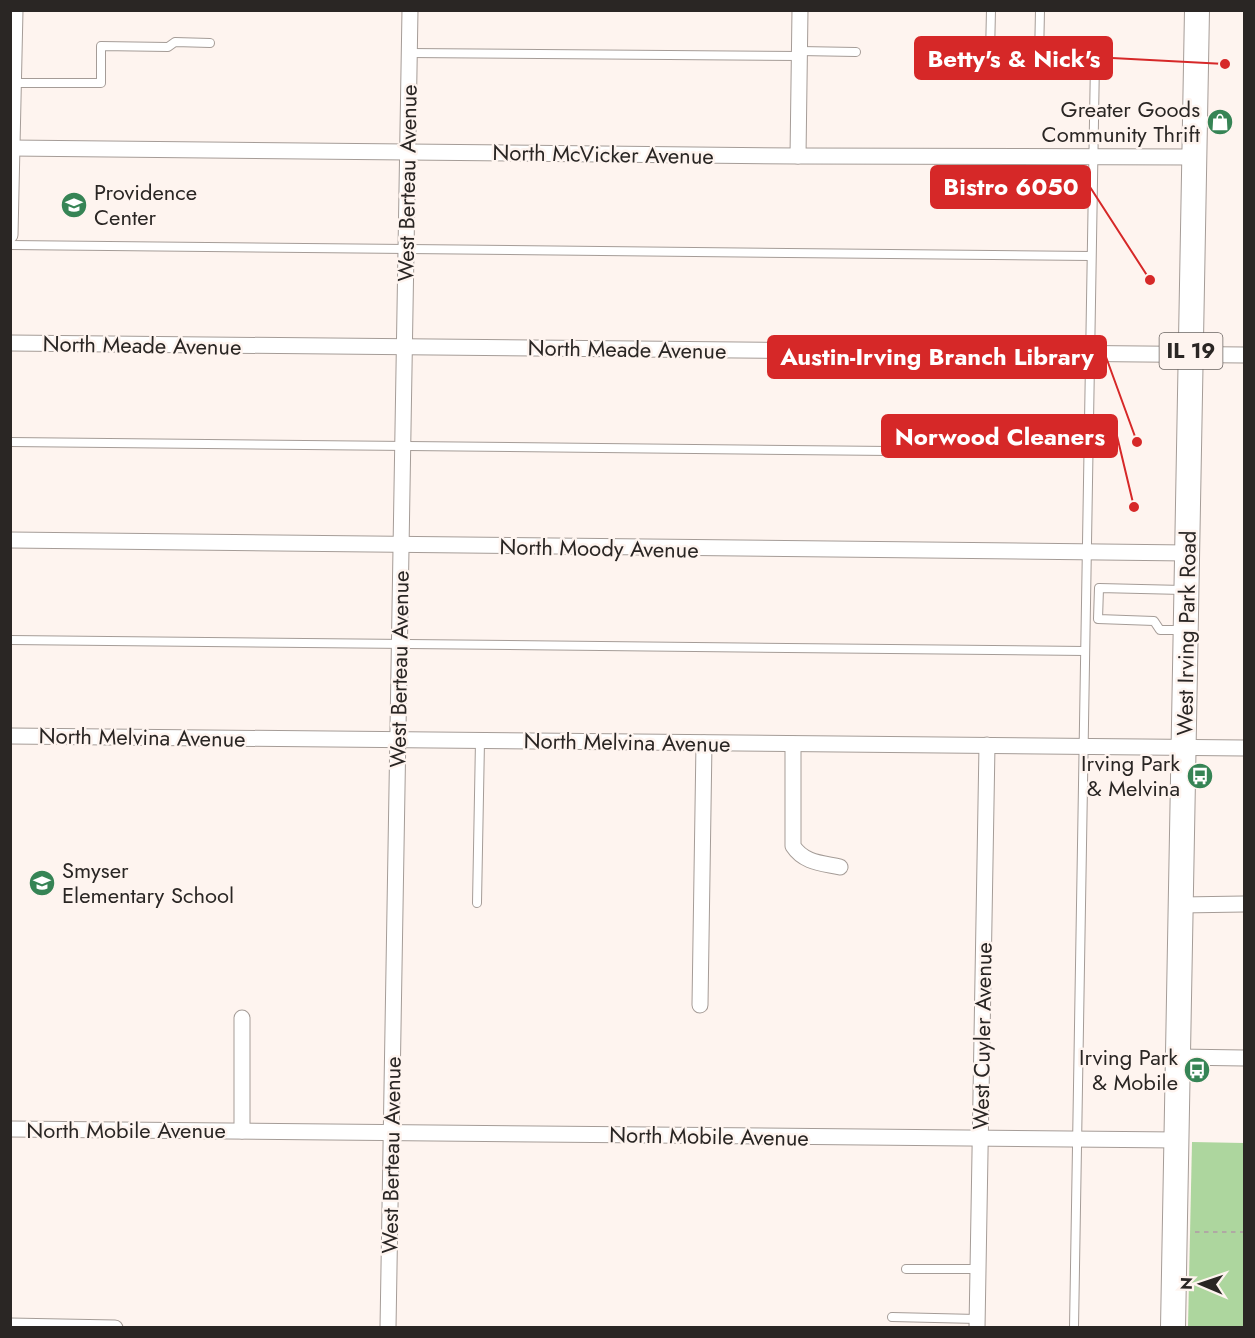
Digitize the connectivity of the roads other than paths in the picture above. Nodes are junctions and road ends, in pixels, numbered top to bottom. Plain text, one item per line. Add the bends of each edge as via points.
1 (15, 10) edge
2 (410, 10) edge
3 (800, 10) edge
4 (991, 10) edge
5 (1040, 10) edge
6 (1197, 10) edge
7 (210, 43) dead end
8 (12, 51) edge
9 (856, 52) dead end
10 (409, 53) junction
11 (800, 54) junction
12 (976, 54) dead end
13 (990, 54) junction
14 (1039, 54) junction
15 (13, 82) junction
16 (11, 148) edge
17 (407, 152) junction
18 (798, 156) junction
19 (1093, 157) junction
20 (1195, 157) junction
21 (10, 236) edge
22 (10, 245) edge
23 (406, 249) junction
24 (1091, 256) junction
25 (10, 344) edge
26 (404, 347) junction
27 (1090, 354) junction
28 (1191, 355) junction
29 (1245, 355) edge
30 (10, 442) edge
31 (402, 445) junction
32 (1088, 453) junction
33 (10, 540) edge
34 (401, 546) junction
35 (1086, 552) junction
36 (1188, 553) junction
37 (1187, 590) junction
38 (1085, 619) junction
39 (1098, 619) junction
40 (1187, 630) junction
41 (10, 639) edge
42 (399, 644) junction
43 (1085, 651) junction
44 (10, 736) edge
45 (398, 740) junction
46 (480, 741) junction
47 (704, 743) junction
48 (793, 744) junction
49 (987, 745) junction
50 (1083, 746) junction
51 (1184, 747) junction
52 (1245, 748) edge
53 (840, 867) dead end
54 (477, 903) dead end
55 (1245, 904) edge
56 (1181, 905) junction
57 (700, 1005) dead end
58 (242, 1018) dead end
59 (1178, 1057) junction
60 (1245, 1058) edge
61 (10, 1129) edge
62 (242, 1131) junction
63 (391, 1133) junction
64 (980, 1139) junction
65 (1077, 1140) junction
66 (1177, 1140) junction
67 (906, 1269) dead end
68 (978, 1269) junction
69 (892, 1317) dead end
70 (977, 1323) edge
71 (10, 1326) edge
72 (115, 1328) edge
73 (388, 1328) edge
74 (1074, 1328) edge
75 (1173, 1328) edge

1 - 8 street
2 - 10 street, West Berteau Avenue
3 - 11 street
4 - 13 lane
5 - 14 lane
6 - 20 main road, West Irving Park Road / IL 19
7 - 15 lane via 101,46 101,83
8 - 15 street
9 - 11 lane
10 - 11 lane
10 - 17 street, West Berteau Avenue
11 - 18 street
12 - 13 lane
13 - 14 lane
14 - 19 lane via 1039,59 1095,60
15 - 16 street
16 - 17 street, North McVicker Avenue
16 - 21 street
17 - 18 street, North McVicker Avenue
17 - 23 street, West Berteau Avenue
18 - 19 street, North McVicker Avenue
19 - 20 street, North McVicker Avenue
19 - 24 lane
20 - 28 main road, West Irving Park Road / IL 19
22 - 23 lane
23 - 24 lane
23 - 26 street, West Berteau Avenue
24 - 27 lane
25 - 26 street, North Meade Avenue
26 - 27 street, North Meade Avenue
26 - 31 street, West Berteau Avenue
27 - 28 street, North Meade Avenue
27 - 32 lane
28 - 29 street, North Meade Avenue
28 - 36 main road, West Irving Park Road / IL 19
30 - 31 lane
31 - 32 lane
31 - 34 street, West Berteau Avenue
32 - 35 lane
33 - 34 street, North Moody Avenue
34 - 35 street, North Moody Avenue
34 - 42 street, West Berteau Avenue
35 - 36 street, North Moody Avenue
35 - 38 lane
36 - 37 main road, West Irving Park Road / IL 19
37 - 39 lane via 1099,588
37 - 40 main road, West Irving Park Road / IL 19
38 - 39 lane
38 - 43 lane
39 - 40 lane via 1154,621 1160,630
40 - 51 main road, West Irving Park Road / IL 19
41 - 42 lane
42 - 43 lane
42 - 45 street, West Berteau Avenue
43 - 50 lane
44 - 45 street, North Melvina Avenue
45 - 46 street, North Melvina Avenue
45 - 63 street, West Berteau Avenue
46 - 47 street, North Melvina Avenue
46 - 54 lane
47 - 48 street, North Melvina Avenue
47 - 57 street
48 - 49 street, North Melvina Avenue
48 - 53 street via 793,846 807,860
49 - 50 street, North Melvina Avenue
49 - 64 street, West Cuyler Avenue
50 - 51 street, North Melvina Avenue
50 - 65 lane
51 - 52 street, North Melvina Avenue
51 - 56 main road, West Irving Park Road / IL 19
55 - 56 street
56 - 59 main road, West Irving Park Road / IL 19
58 - 62 street, North Mobile Avenue
59 - 60 street
59 - 66 main road, West Irving Park Road / IL 19
61 - 62 street, North Mobile Avenue
62 - 63 street, North Mobile Avenue
63 - 64 street, North Mobile Avenue
63 - 73 street, West Berteau Avenue
64 - 65 street, North Mobile Avenue
64 - 68 street, West Cuyler Avenue
65 - 66 street, North Mobile Avenue
65 - 74 lane
66 - 75 main road, West Irving Park Road / IL 19
67 - 68 lane
68 - 70 street, West Cuyler Avenue
69 - 70 lane
71 - 72 street

